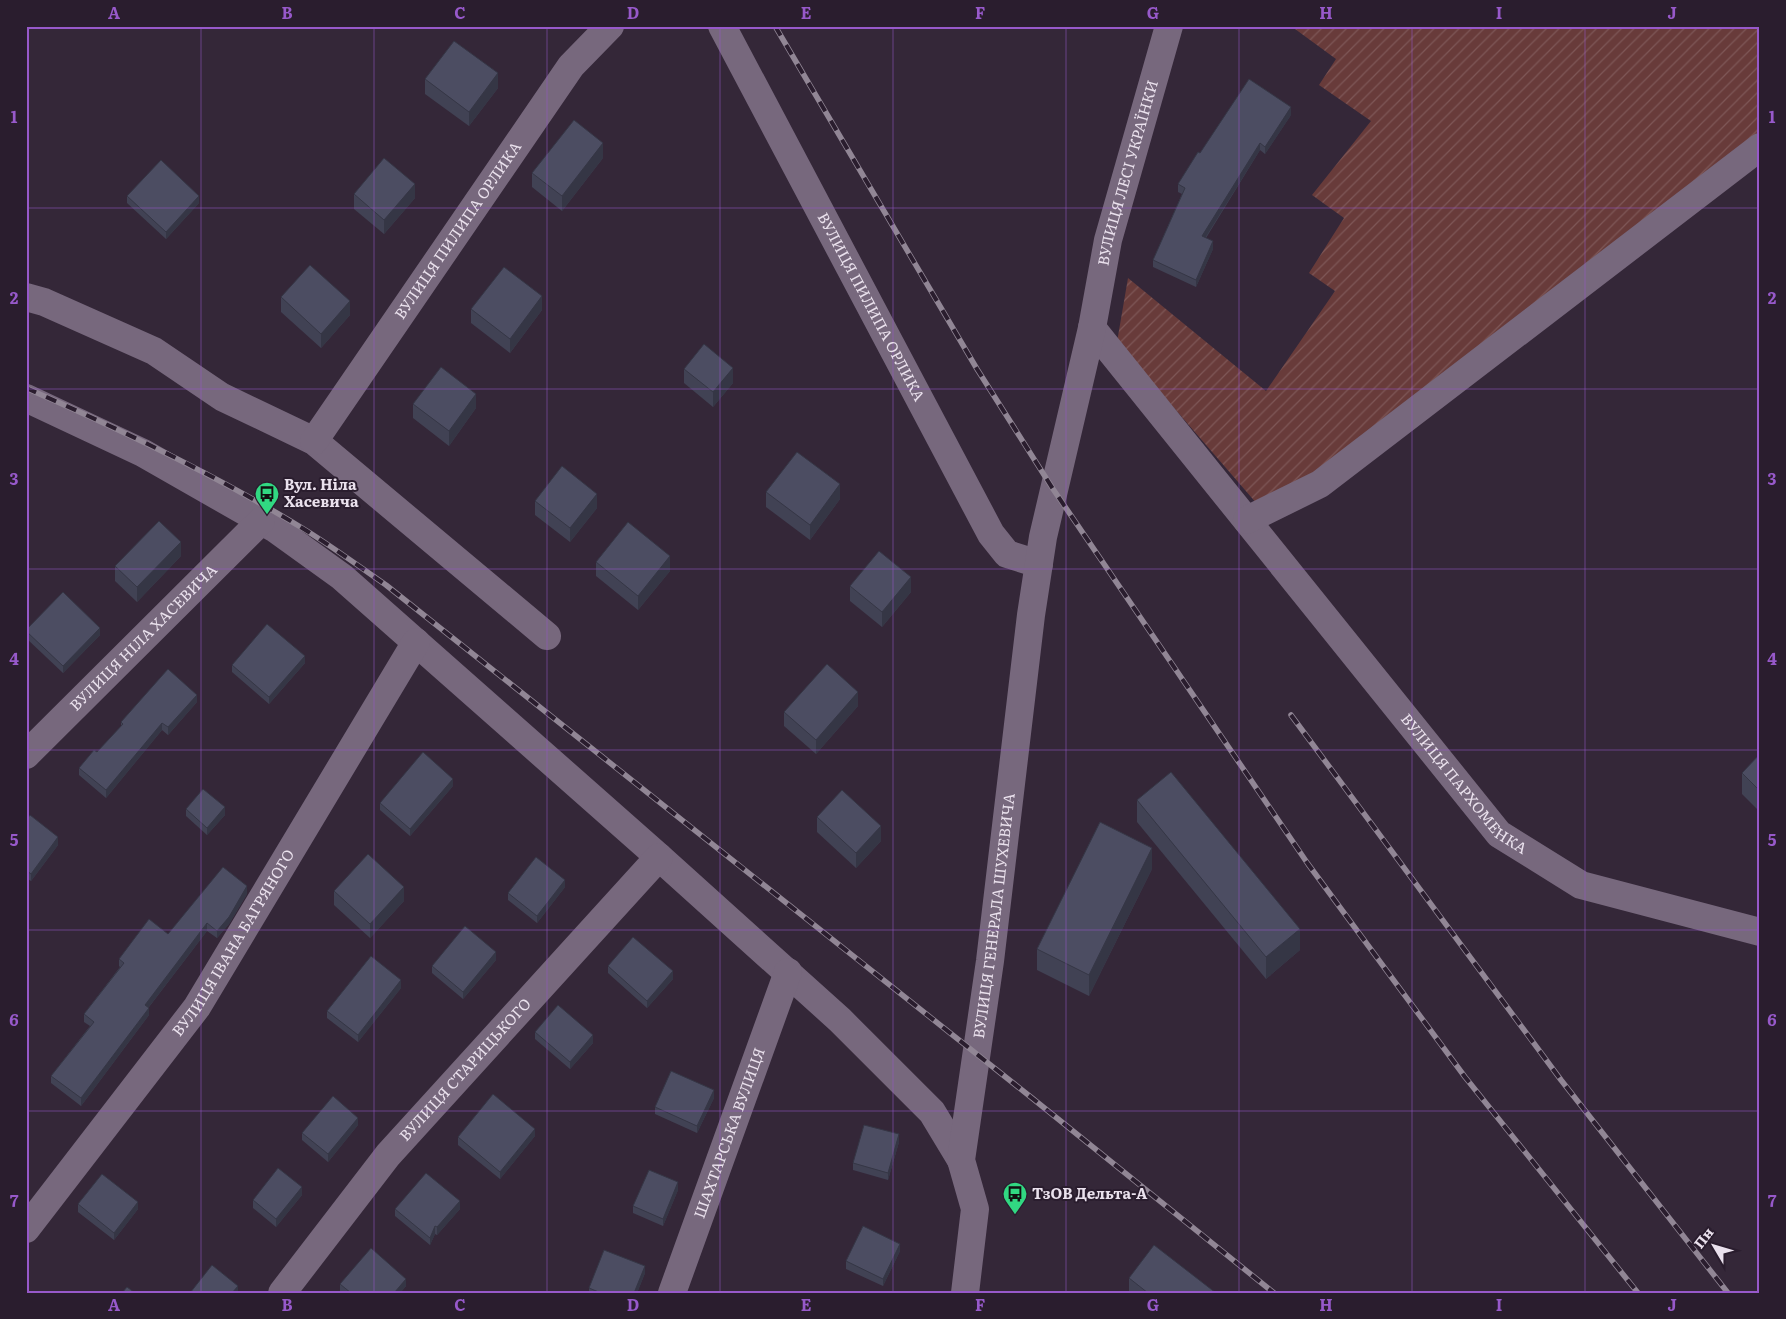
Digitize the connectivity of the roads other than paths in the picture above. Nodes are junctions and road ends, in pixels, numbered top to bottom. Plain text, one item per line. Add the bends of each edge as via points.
1 (610, 26) edge
2 (722, 26) edge
3 (1169, 26) edge
4 (1760, 148) edge
5 (26, 297) edge
6 (1093, 325) junction
7 (26, 398) edge
8 (314, 441) junction
9 (1247, 520) junction
10 (261, 522) junction
11 (1042, 537) joint
12 (1039, 564) junction
13 (546, 636) dead end
14 (416, 642) junction
15 (26, 755) edge
16 (660, 857) junction
17 (1760, 932) edge
18 (788, 972) junction
19 (961, 1160) junction
20 (26, 1229) edge
21 (282, 1293) edge
22 (672, 1293) edge
23 (965, 1293) edge

1 - 8 street, ВУЛИЦЯ ПИЛИПА ОРЛИКА via 571,66
2 - 12 street, ВУЛИЦЯ ПИЛИПА ОРЛИКА via 990,534 1007,554
3 - 6 street, ВУЛИЦЯ ЛЕСІ УКРАЇНКИ via 1108,240
4 - 9 street via 1320,484
5 - 8 street via 154,351 222,397
6 - 9 street, ВУЛИЦЯ ПАРХОМЕНКА
6 - 11 street, ВУЛИЦЯ ЛЕСІ УКРАЇНКИ
7 - 10 street via 143,453
8 - 13 street
9 - 17 street, ВУЛИЦЯ ПАРХОМЕНКА via 1499,834 1581,884
10 - 14 street via 342,577
10 - 15 street, ВУЛИЦЯ НІЛА ХАСЕВИЧА
11 - 12 street, ВУЛИЦЯ ГЕНЕРАЛА ШУХЕВИЧА
12 - 19 street, ВУЛИЦЯ ГЕНЕРАЛА ШУХЕВИЧА via 990,961
14 - 16 street
14 - 20 street, ВУЛИЦЯ ІВАНА БАГРЯНОГО via 197,1007
16 - 18 street
16 - 21 street, ВУЛИЦЯ СТАРИЦЬКОГО via 388,1155
18 - 19 street via 932,1112
18 - 22 street, ШАХТАРСЬКА ВУЛИЦЯ
19 - 23 street, ВУЛИЦЯ ГЕНЕРАЛА ШУХЕВИЧА via 975,1209

